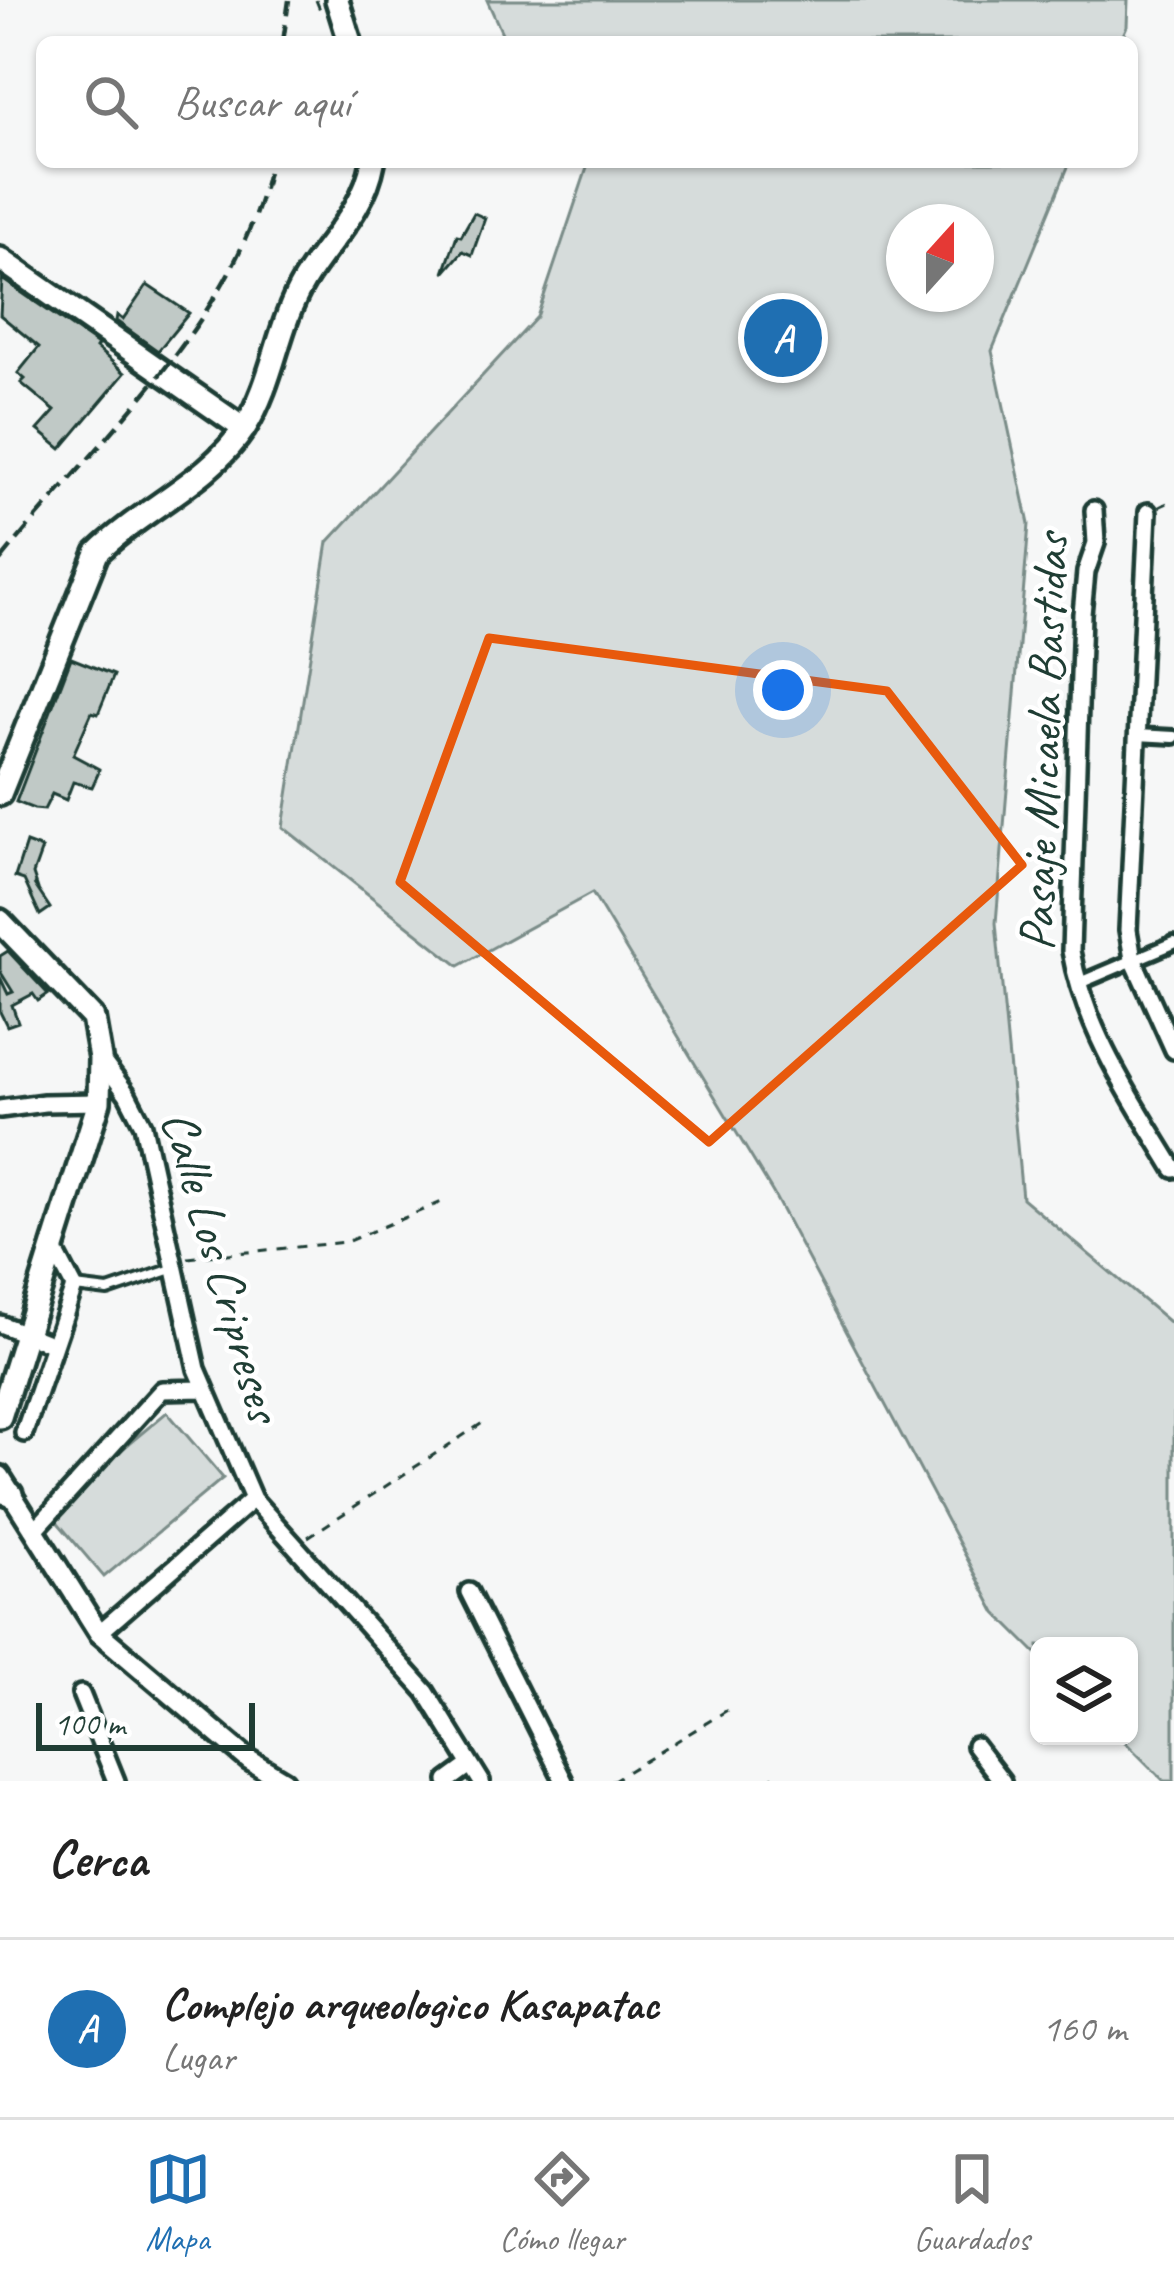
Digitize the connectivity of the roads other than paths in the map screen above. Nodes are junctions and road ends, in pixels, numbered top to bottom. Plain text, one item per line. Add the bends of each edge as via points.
1 (337, 0) edge
2 (348, 36) edge
3 (372, 168) edge
4 (0, 259) edge
5 (244, 429) junction
6 (1094, 510) dead end
7 (1148, 512) dead end
8 (1137, 735) junction
9 (1174, 737) edge
10 (0, 794) edge
11 (0, 921) edge
12 (1174, 944) edge
13 (1133, 959) junction
14 (1077, 984) junction
15 (1174, 1050) edge
16 (100, 1058) junction
17 (100, 1102) junction
18 (0, 1109) edge
19 (1174, 1169) edge
20 (54, 1249) junction
21 (175, 1264) junction
22 (74, 1287) junction
23 (0, 1324) edge
24 (28, 1336) junction
25 (53, 1345) junction
26 (202, 1389) junction
27 (0, 1417) edge
28 (23, 1433) dead end
29 (4, 1487) edge
30 (253, 1498) junction
31 (35, 1530) junction
32 (469, 1592) dead end
33 (99, 1633) junction
34 (81, 1694) dead end
35 (975, 1745) dead end
36 (470, 1765) junction
37 (116, 1781) edge
38 (284, 1781) edge
39 (448, 1781) edge
40 (481, 1781) edge
41 (564, 1781) edge
42 (1002, 1781) edge

1 - 2 main road
3 - 5 main road via 353,217 301,285
4 - 5 main road
5 - 10 main road via 206,470 98,553
6 - 14 street, Pasaje Micaela Bastidas via 1082,614 1071,951
7 - 8 street
8 - 9 street
8 - 13 street
11 - 16 main road via 93,1018
12 - 13 street
13 - 14 street
13 - 15 street
14 - 19 street, Pasaje Micaela Bastidas via 1113,1066
16 - 17 main road
16 - 21 street, Calle Los Cripreses via 142,1125
17 - 18 street
17 - 20 main road
20 - 22 street
20 - 24 main road
21 - 22 lane via 108,1292
21 - 26 street, Calle Los Cripreses
22 - 25 street
23 - 24 street
24 - 25 street
24 - 27 main road
25 - 28 street
26 - 30 street, Calle Los Cripreses
26 - 31 street via 162,1390
29 - 31 street
30 - 33 street
30 - 36 street, Calle Los Cripreses via 426,1692
31 - 33 street
32 - 41 street
33 - 38 street
34 - 37 street
35 - 42 street
36 - 39 street
36 - 40 street, Calle Los Cripreses

